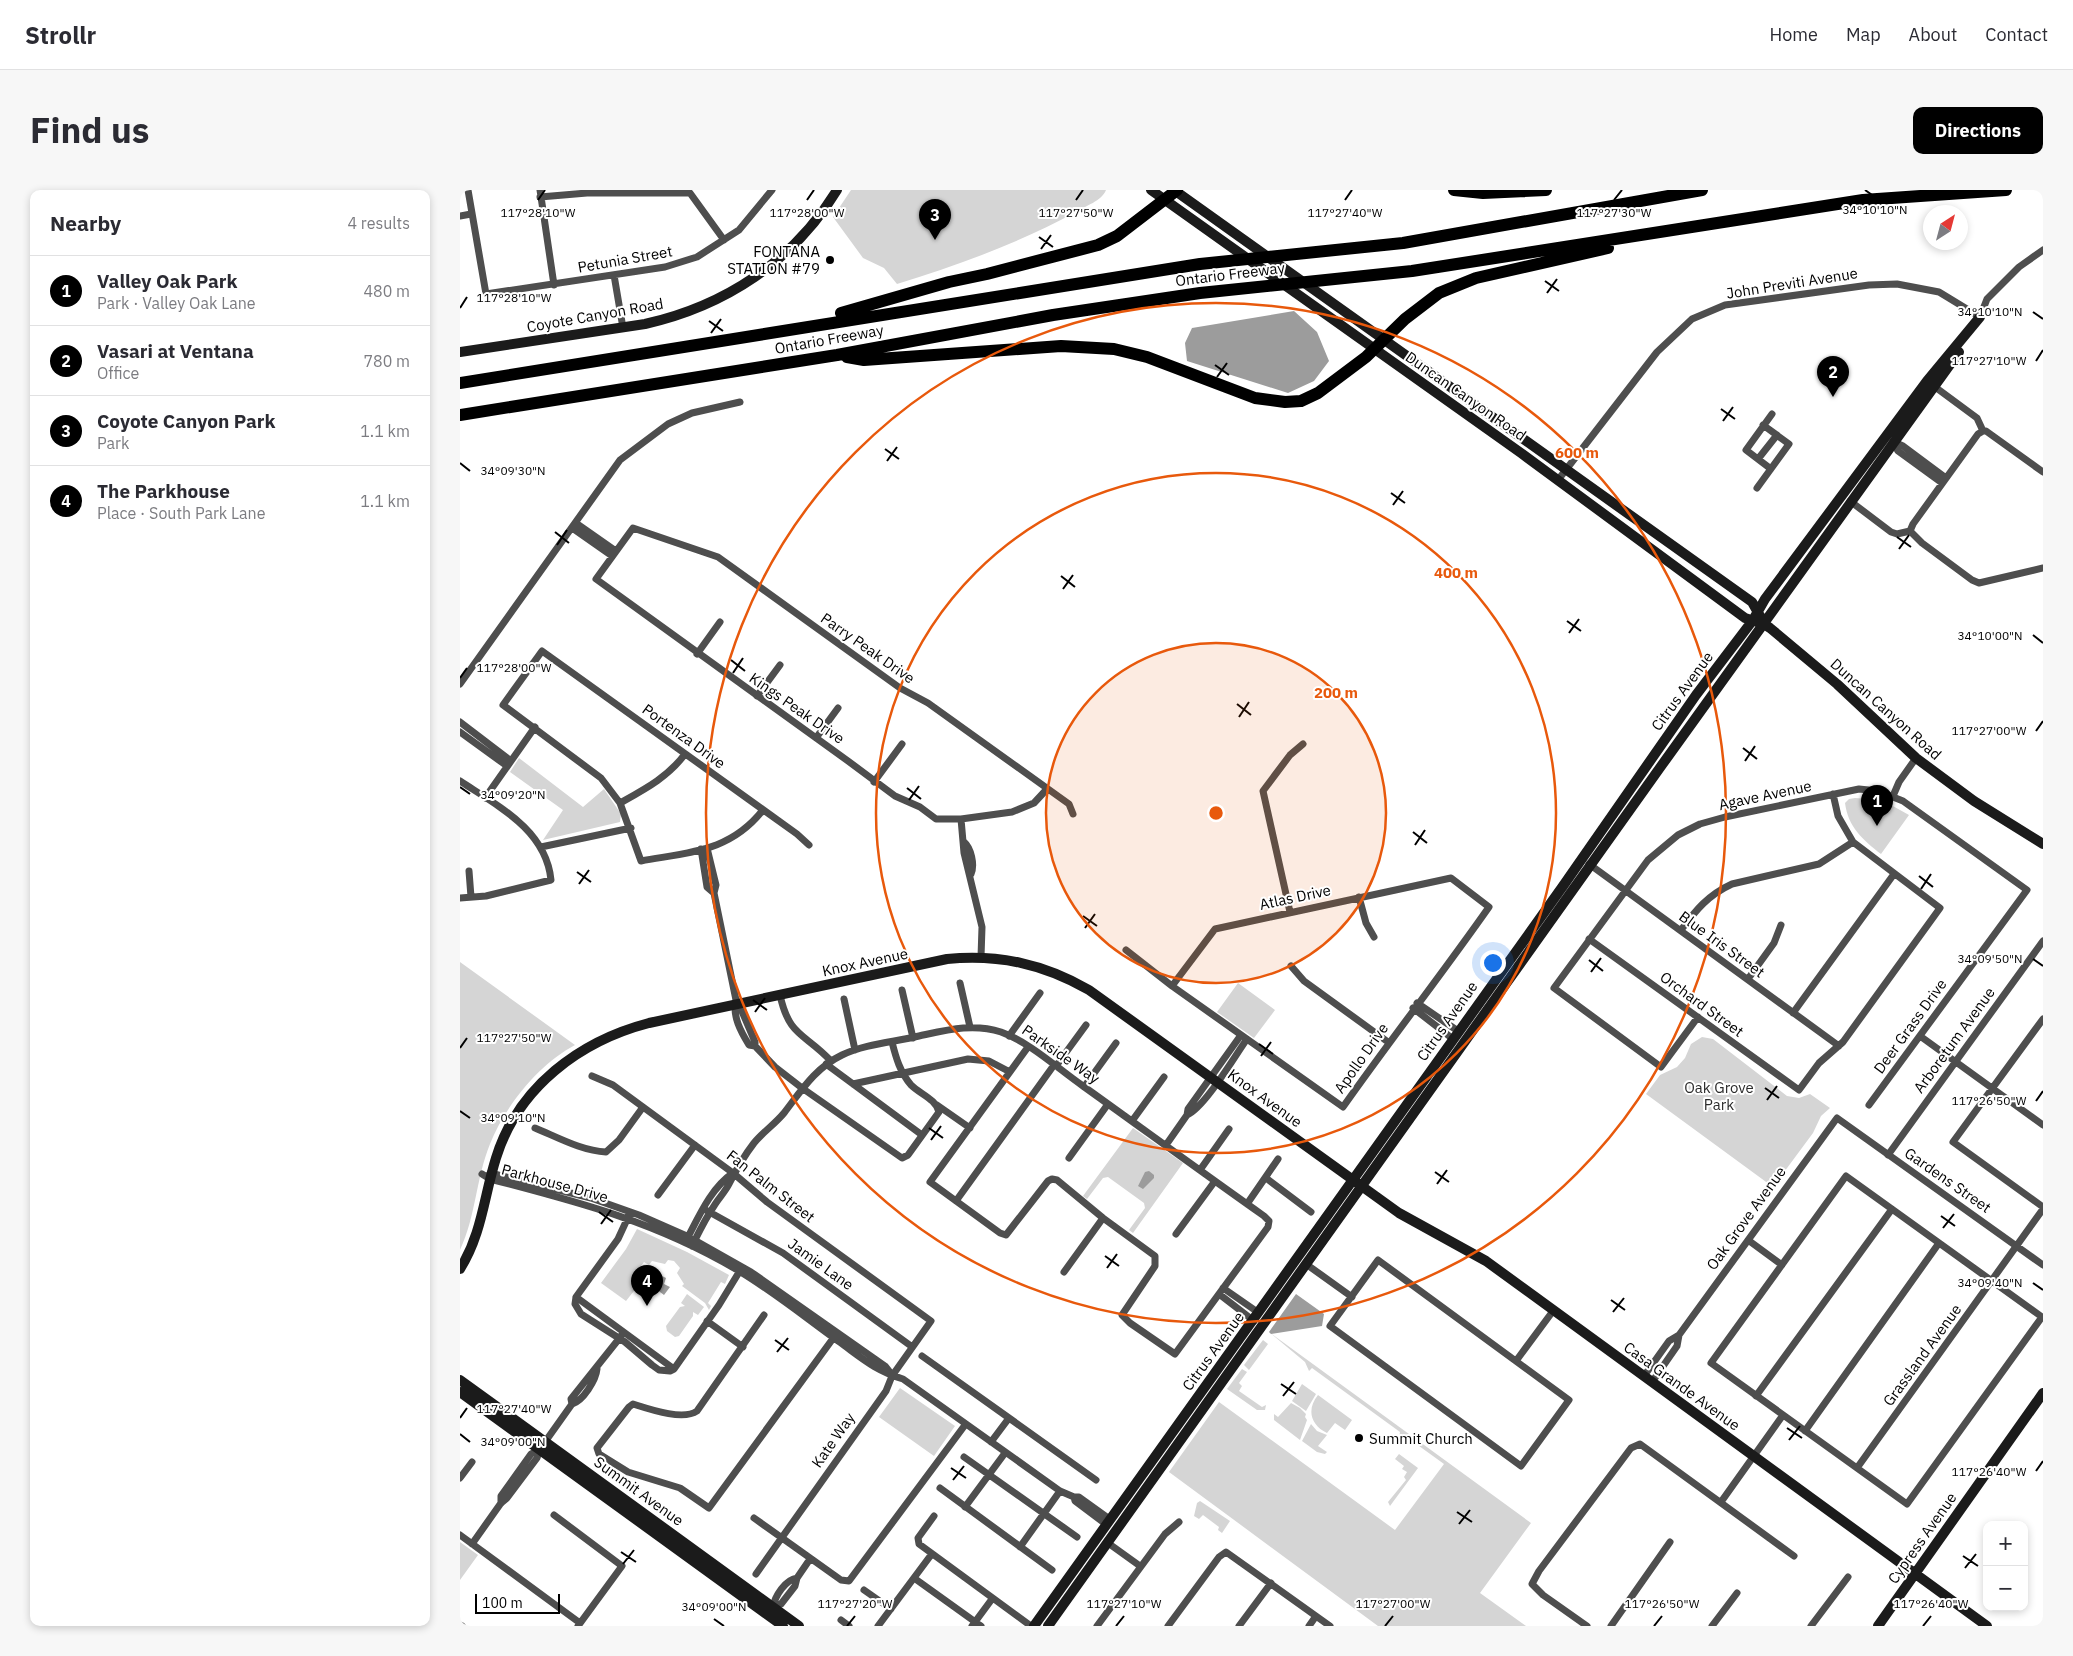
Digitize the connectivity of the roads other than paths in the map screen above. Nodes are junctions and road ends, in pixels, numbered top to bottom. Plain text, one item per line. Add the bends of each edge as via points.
1 (468, 190) edge
2 (772, 190) edge
3 (836, 190) edge
4 (1151, 190) edge
5 (1454, 190) edge
6 (1546, 190) edge
7 (1702, 190) edge
8 (2006, 190) edge
9 (1173, 193) edge
10 (540, 194) edge
11 (472, 214) junction
12 (460, 216) edge
13 (1722, 222) junction
14 (724, 240) junction
15 (2043, 250) edge
16 (614, 275) junction
17 (554, 285) junction
18 (1980, 317) junction
19 (623, 328) junction
20 (788, 328) junction
21 (1385, 340) junction
22 (1375, 350) junction
23 (460, 352) edge
24 (837, 355) junction
25 (460, 383) edge
26 (1930, 383) junction
27 (740, 402) dead end
28 (1772, 414) dead end
29 (460, 415) edge
30 (1764, 425) junction
31 (1983, 431) junction
32 (1777, 435) junction
33 (1893, 442) junction
34 (1758, 459) junction
35 (1771, 468) junction
36 (1566, 470) junction
37 (2043, 472) edge
38 (1558, 480) junction
39 (1944, 480) junction
40 (1757, 488) dead end
41 (1850, 501) junction
42 (574, 525) junction
43 (1910, 531) junction
44 (614, 554) junction
45 (2043, 568) edge
46 (1755, 616) junction
47 (720, 622) dead end
48 (1764, 624) junction
49 (697, 654) junction
50 (780, 665) dead end
51 (460, 684) edge
52 (757, 696) junction
53 (838, 708) dead end
54 (460, 722) edge
55 (535, 727) junction
56 (463, 731) edge
57 (816, 738) junction
58 (902, 744) dead end
59 (1303, 744) dead end
60 (685, 754) junction
61 (1916, 758) junction
62 (509, 764) junction
63 (460, 781) edge
64 (874, 782) junction
65 (1047, 789) junction
66 (1833, 794) junction
67 (1892, 796) junction
68 (485, 798) junction
69 (620, 803) junction
70 (763, 810) junction
71 (1073, 814) dead end
72 (961, 819) junction
73 (631, 828) junction
74 (1853, 842) junction
75 (2043, 844) edge
76 (809, 845) dead end
77 (541, 847) junction
78 (704, 849) junction
79 (1589, 864) junction
80 (469, 871) dead end
81 (1894, 874) junction
82 (2027, 890) joint
83 (1626, 891) junction
84 (471, 897) junction
85 (460, 898) edge
86 (1359, 898) junction
87 (1489, 906) joint
88 (1290, 912) junction
89 (1781, 925) dead end
90 (1681, 930) junction
91 (1374, 937) dead end
92 (1590, 939) junction
93 (2043, 941) edge
94 (1126, 950) dead end
95 (981, 957) junction
96 (1291, 966) dead end
97 (1748, 979) junction
98 (960, 983) dead end
99 (1172, 986) junction
100 (902, 990) dead end
101 (1040, 993) dead end
102 (780, 995) junction
103 (844, 999) dead end
104 (737, 1003) junction
105 (1415, 1006) junction
106 (1793, 1013) junction
107 (1698, 1018) junction
108 (2043, 1018) edge
109 (1440, 1019) junction
110 (1086, 1025) dead end
111 (1435, 1026) junction
112 (970, 1027) junction
113 (1455, 1035) junction
114 (1009, 1036) junction
115 (1920, 1036) junction
116 (1244, 1037) junction
117 (913, 1038) junction
118 (892, 1042) junction
119 (1388, 1042) junction
120 (1116, 1043) dead end
121 (1839, 1046) junction
122 (1028, 1047) junction
123 (855, 1050) junction
124 (829, 1062) junction
125 (1956, 1062) junction
126 (1055, 1066) junction
127 (902, 1072) junction
128 (1010, 1072) junction
129 (592, 1076) dead end
130 (1164, 1077) dead end
131 (1214, 1080) junction
132 (853, 1084) junction
133 (1084, 1087) junction
134 (802, 1088) junction
135 (1993, 1089) junction
136 (935, 1103) junction
137 (1108, 1104) junction
138 (1869, 1105) dead end
139 (643, 1107) junction
140 (1837, 1118) joint
141 (1132, 1121) junction
142 (2043, 1125) edge
143 (535, 1128) dead end
144 (970, 1128) junction
145 (1229, 1129) dead end
146 (922, 1135) junction
147 (695, 1145) junction
148 (1166, 1145) junction
149 (1888, 1155) junction
150 (1069, 1158) dead end
151 (1278, 1159) dead end
152 (1200, 1170) junction
153 (733, 1173) junction
154 (491, 1176) junction
155 (1266, 1178) junction
156 (1215, 1181) junction
157 (1358, 1183) junction
158 (658, 1195) dead end
159 (956, 1201) junction
160 (1247, 1204) junction
161 (2043, 1208) edge
162 (1892, 1209) junction
163 (707, 1211) junction
164 (1311, 1212) dead end
165 (630, 1215) junction
166 (1103, 1218) junction
167 (1176, 1234) dead end
168 (1748, 1240) junction
169 (690, 1241) junction
170 (1940, 1243) junction
171 (2017, 1246) junction
172 (1306, 1264) junction
173 (1782, 1265) junction
174 (2043, 1265) edge
175 (460, 1269) edge
176 (741, 1269) junction
177 (1064, 1272) dead end
178 (1992, 1281) junction
179 (1221, 1291) junction
180 (1352, 1297) junction
181 (1553, 1310) junction
182 (764, 1315) dead end
183 (1256, 1317) junction
184 (2042, 1317) edge
185 (931, 1321) joint
186 (707, 1322) junction
187 (835, 1335) junction
188 (622, 1336) junction
189 (912, 1346) junction
190 (743, 1347) junction
191 (922, 1356) dead end
192 (1516, 1362) junction
193 (892, 1376) junction
194 (1648, 1379) junction
195 (460, 1380) edge
196 (460, 1392) edge
197 (2043, 1393) edge
198 (1756, 1396) junction
199 (1783, 1415) junction
200 (1009, 1418) junction
201 (965, 1425) junction
202 (1805, 1431) junction
203 (991, 1442) junction
204 (542, 1445) junction
205 (1005, 1453) junction
206 (1754, 1456) junction
207 (964, 1457) dead end
208 (472, 1462) dead end
209 (1857, 1468) junction
210 (989, 1474) junction
211 (460, 1478) edge
212 (1096, 1480) dead end
213 (940, 1488) dead end
214 (1060, 1491) junction
215 (1721, 1502) junction
216 (965, 1507) junction
217 (1044, 1513) junction
218 (554, 1515) dead end
219 (934, 1516) dead end
220 (754, 1518) dead end
221 (1109, 1522) junction
222 (1179, 1522) dead end
223 (460, 1535) edge
224 (1077, 1537) dead end
225 (781, 1538) junction
226 (1108, 1542) junction
227 (1670, 1542) dead end
228 (472, 1544) junction
229 (1020, 1546) junction
230 (931, 1555) junction
231 (1794, 1556) dead end
232 (810, 1559) junction
233 (1140, 1566) junction
234 (1052, 1570) dead end
235 (1915, 1573) junction
236 (756, 1574) dead end
237 (1848, 1577) dead end
238 (914, 1578) junction
239 (1271, 1583) junction
240 (864, 1590) dead end
241 (1737, 1593) dead end
242 (992, 1599) junction
243 (773, 1607) junction
244 (891, 1609) junction
245 (1316, 1616) junction
246 (841, 1620) dead end
247 (579, 1625) edge
248 (976, 1625) edge
249 (783, 1626) edge
250 (799, 1626) edge
251 (849, 1626) edge
252 (878, 1626) edge
253 (1033, 1626) edge
254 (1048, 1626) edge
255 (1097, 1626) edge
256 (1168, 1626) edge
257 (1240, 1626) edge
258 (1309, 1626) edge
259 (1330, 1626) edge
260 (1588, 1626) edge
261 (1611, 1626) edge
262 (1712, 1626) edge
263 (1811, 1626) edge
264 (1878, 1626) edge
265 (1987, 1626) edge

1 - 11 street
2 - 14 street, Petunia Street via 752,216
3 - 19 main road, Coyote Canyon Road via 804,234 763,272 740,288 668,319
4 - 9 main road, Duncan Canyon Road
5 - 6 highway via 1483,193
7 - 20 highway, Ontario Freeway via 1403,243 1200,264
8 - 13 highway, Ontario Freeway via 1863,200
9 - 20 highway via 1117,236 1098,245 949,282
9 - 21 main road, Duncan Canyon Road via 1236,233
9 - 22 main road, Duncan Canyon Road via 1218,237
10 - 14 street via 690,193
10 - 17 street
11 - 12 street
11 - 17 street, Petunia Street via 486,294
13 - 21 highway via 1476,278 1439,293 1405,319
13 - 24 highway, Ontario Freeway via 1412,271 1161,299 1053,315
14 - 16 street, Petunia Street via 679,264
15 - 18 street, Citrus Avenue via 1986,298
16 - 17 street, Petunia Street
16 - 19 street
18 - 26 main road, Citrus Avenue
18 - 36 street, John Previti Avenue via 1939,292 1897,284 1725,305 1692,319 1657,352
19 - 23 main road, Coyote Canyon Road
20 - 25 highway, Ontario Freeway
21 - 22 highway
21 - 36 main road, Duncan Canyon Road
22 - 24 highway via 1318,393 1301,401 1285,402 1255,398 1147,357 1114,349 1061,346 864,360
22 - 38 main road, Duncan Canyon Road
24 - 29 highway, Ontario Freeway
26 - 31 street via 1977,418
26 - 33 main road, Citrus Avenue
26 - 46 main road, Citrus Avenue
27 - 42 street via 692,413 668,424 632,449 615,466
28 - 30 street
30 - 32 street
30 - 34 street via 1746,450
31 - 37 street
31 - 39 street
32 - 34 street
32 - 35 street via 1789,444
33 - 39 street via 1898,451
33 - 41 main road, Citrus Avenue
34 - 35 street
35 - 40 street
36 - 38 street, John Previti Avenue
36 - 46 main road, Duncan Canyon Road via 1752,602
38 - 46 main road, Duncan Canyon Road via 1745,618
39 - 43 street
41 - 43 street via 1891,532
41 - 48 main road, Citrus Avenue
42 - 44 street
42 - 51 street
43 - 45 street via 1972,580 1979,582
44 - 49 street, Kings Peak Drive via 596,580
44 - 65 street, Parry Peak Drive via 633,528 718,558
46 - 48 main road, Duncan Canyon Road
46 - 113 main road, Citrus Avenue
47 - 49 street
48 - 61 main road, Duncan Canyon Road via 1837,684
48 - 79 main road, Citrus Avenue
49 - 52 street, Kings Peak Drive
50 - 52 street
52 - 57 street, Kings Peak Drive
53 - 57 street
54 - 56 street
55 - 60 street, Portenza Drive via 504,705 542,652
55 - 62 street
55 - 69 street via 590,768
56 - 62 street
57 - 64 street, Kings Peak Drive
58 - 64 street
59 - 88 street via 1290,755 1263,791
60 - 69 street via 656,783
60 - 70 street, Portenza Drive
61 - 67 street
61 - 75 main road, Duncan Canyon Road via 1974,801
62 - 68 street
63 - 68 street
64 - 72 street, Kings Peak Drive via 936,819
65 - 71 street, Parry Peak Drive via 1069,804
65 - 72 street via 1026,807 1012,812
66 - 67 street, Agave Avenue via 1870,790
66 - 74 street via 1838,816
66 - 83 street, Agave Avenue via 1725,817 1687,830 1656,852
67 - 82 street, Agave Avenue via 1914,808
68 - 77 street via 522,825
69 - 73 street
70 - 76 street, Portenza Drive
70 - 78 street via 738,835
72 - 95 street via 967,869 971,874 982,927
73 - 77 street
73 - 78 street via 641,862
74 - 81 street
74 - 90 street via 1819,864 1720,889 1706,898
77 - 84 street via 551,880
78 - 104 street via 716,885 714,893
79 - 83 street, Blue Iris Street
79 - 157 main road, Citrus Avenue
80 - 84 street
81 - 106 street
81 - 121 street via 1940,908
82 - 115 street, Deer Grass Drive
83 - 90 street, Blue Iris Street
83 - 92 street, Agave Avenue
84 - 85 street
86 - 87 street, Atlas Drive via 1451,878
86 - 88 street, Atlas Drive
86 - 91 street
87 - 105 street, Apollo Drive via 1434,986
88 - 99 street, Atlas Drive via 1215,929
89 - 97 street via 1774,943
90 - 97 street, Blue Iris Street
92 - 107 street, Orchard Street
92 - 107 street, Agave Avenue via 1554,988 1661,1067
93 - 125 street, Arboretum Avenue
94 - 99 street, Apollo Drive
95 - 102 main road, Knox Avenue via 947,959
95 - 131 main road, Knox Avenue via 1028,963 1075,982
96 - 119 street via 1304,981
97 - 106 street, Blue Iris Street
98 - 112 street
99 - 116 street, Apollo Drive
100 - 117 street
101 - 114 street
102 - 104 main road, Knox Avenue
102 - 124 street via 787,1020 794,1030 821,1050
103 - 123 street
104 - 134 street via 754,1046
104 - 154 main road, Knox Avenue via 623,1030 580,1052 553,1072 521,1108 502,1143
105 - 109 street
105 - 111 street
105 - 119 street, Apollo Drive
106 - 121 street, Blue Iris Street
107 - 121 street, Orchard Street via 1799,1090 1819,1063
108 - 135 street
109 - 111 street
109 - 113 street
110 - 126 street
111 - 113 street
112 - 114 street, Parkside Way
112 - 117 street, Parkside Way
113 - 157 main road, Citrus Avenue
114 - 122 street, Parkside Way
115 - 125 street
115 - 138 street, Deer Grass Drive
116 - 119 street, Apollo Drive via 1343,1107
116 - 131 street
117 - 118 street, Parkside Way
118 - 123 street, Parkside Way
118 - 127 street
120 - 133 street
122 - 126 street, Parkside Way
122 - 128 street
123 - 124 street, Parkside Way
124 - 132 street
124 - 134 street, Parkside Way
125 - 135 street
125 - 149 street, Arboretum Avenue
126 - 133 street, Parkside Way
126 - 159 street
127 - 128 street via 968,1059 994,1063
127 - 132 street
127 - 136 street via 916,1089
128 - 144 street
129 - 139 street, Fan Palm Street
130 - 141 street
131 - 148 street via 1193,1113 1188,1115
131 - 157 main road, Knox Avenue
132 - 146 street
133 - 137 street, Parkside Way
134 - 146 street via 902,1158 908,1155
134 - 153 street, Parkside Way via 783,1114 754,1142
135 - 142 street
135 - 161 street via 1953,1142
136 - 144 street
136 - 146 street via 939,1112
137 - 141 street, Parkside Way
137 - 150 street
139 - 143 street via 606,1152 597,1152
139 - 147 street, Fan Palm Street
140 - 149 street, Gardens Street
140 - 168 street, Oak Grove Avenue
141 - 148 street, Parkside Way
144 - 159 street via 930,1182
145 - 152 street
147 - 153 street, Fan Palm Street
147 - 158 street
148 - 152 street, Parkside Way
149 - 171 street, Gardens Street
151 - 155 street
152 - 156 street, Parkside Way
153 - 163 street, Parkside Way via 728,1185
153 - 185 street, Fan Palm Street via 767,1202
154 - 165 street, Parkhouse Drive via 592,1198
154 - 175 main road, Knox Avenue via 475,1240
155 - 160 street
155 - 164 street
156 - 160 street, Parkside Way
156 - 167 street
157 - 172 main road, Citrus Avenue
157 - 181 main road, Casa Grande Avenue via 1412,1222 1480,1257
157 - 183 main road, Citrus Avenue
159 - 166 street via 1006,1234 1052,1179
160 - 179 street, Parkside Way via 1269,1221 1268,1227
161 - 171 street, Grassland Avenue
162 - 170 street
162 - 173 street via 1846,1176
162 - 198 street
163 - 169 street, Parkside Way
163 - 189 street, Jamie Lane via 783,1253
165 - 169 street, Parkhouse Drive
165 - 188 street via 618,1238 576,1297
166 - 177 street
166 - 179 street via 1155,1256 1155,1266 1122,1315 1175,1354
168 - 173 street
168 - 194 street, Oak Grove Avenue via 1679,1336 1677,1346
169 - 176 street, Parkhouse Drive
170 - 178 street
170 - 202 street
171 - 174 street, Gardens Street
171 - 178 street, Grassland Avenue
172 - 180 street
172 - 226 main road, Citrus Avenue
173 - 198 street via 1711,1363
176 - 186 street
176 - 187 street, Parkhouse Drive
178 - 184 street
178 - 209 street, Grassland Avenue
179 - 183 street
180 - 192 street via 1378,1260
180 - 192 street via 1330,1326 1521,1466 1569,1400
181 - 192 street
181 - 194 main road, Casa Grande Avenue
182 - 190 street
183 - 221 main road, Citrus Avenue
184 - 209 street via 1907,1504
185 - 189 street, Kate Way
186 - 188 street via 670,1371 659,1370
186 - 190 street
187 - 190 street via 709,1508 680,1488 628,1472 599,1454 597,1448 633,1404 660,1412 692,1414 697,1411
187 - 193 street, Parkhouse Drive via 879,1371
188 - 204 street via 597,1369 590,1372 571,1399 572,1404
189 - 193 street, Kate Way
191 - 200 street
193 - 201 street, Parkhouse Drive via 903,1380
193 - 225 street, Kate Way via 886,1391
194 - 206 main road, Casa Grande Avenue
195 - 204 main road, Summit Avenue
196 - 204 main road, Summit Avenue
197 - 235 main road, Cypress Avenue
198 - 199 street
199 - 202 street
199 - 206 street
200 - 203 street
200 - 212 street
201 - 203 street, Parkhouse Drive
201 - 232 street via 850,1582 841,1580
202 - 209 street
203 - 205 street, Parkhouse Drive
204 - 228 street via 537,1458 514,1483
204 - 243 main road, Summit Avenue
204 - 249 main road, Summit Avenue
205 - 210 street
205 - 214 street, Parkhouse Drive
206 - 215 street
206 - 235 main road, Casa Grande Avenue
207 - 210 street
208 - 211 street
210 - 216 street
210 - 217 street
213 - 216 street
214 - 217 street
214 - 221 street, Parkhouse Drive via 1079,1497
215 - 231 street
215 - 260 street via 1640,1444 1631,1448 1532,1584
216 - 229 street
217 - 224 street
217 - 229 street
218 - 247 street via 622,1566
219 - 230 street via 918,1538 919,1544
220 - 225 street
221 - 253 main road, Citrus Avenue
222 - 233 street via 1165,1534
223 - 228 street
225 - 232 street
225 - 236 street, Kate Way
226 - 233 street
226 - 254 main road, Citrus Avenue
227 - 261 street
228 - 247 street
229 - 234 street
230 - 238 street
230 - 242 street
232 - 243 street via 797,1578 797,1584 781,1604
233 - 255 street
235 - 264 main road, Cypress Avenue
235 - 265 main road, Casa Grande Avenue
237 - 263 street
238 - 244 street
238 - 248 street
239 - 245 street
239 - 256 street via 1226,1552 1218,1557
239 - 257 street
240 - 244 street
241 - 262 street
242 - 248 street
242 - 253 street
243 - 250 main road, Summit Avenue
244 - 252 street
245 - 258 street
245 - 259 street
246 - 251 street

